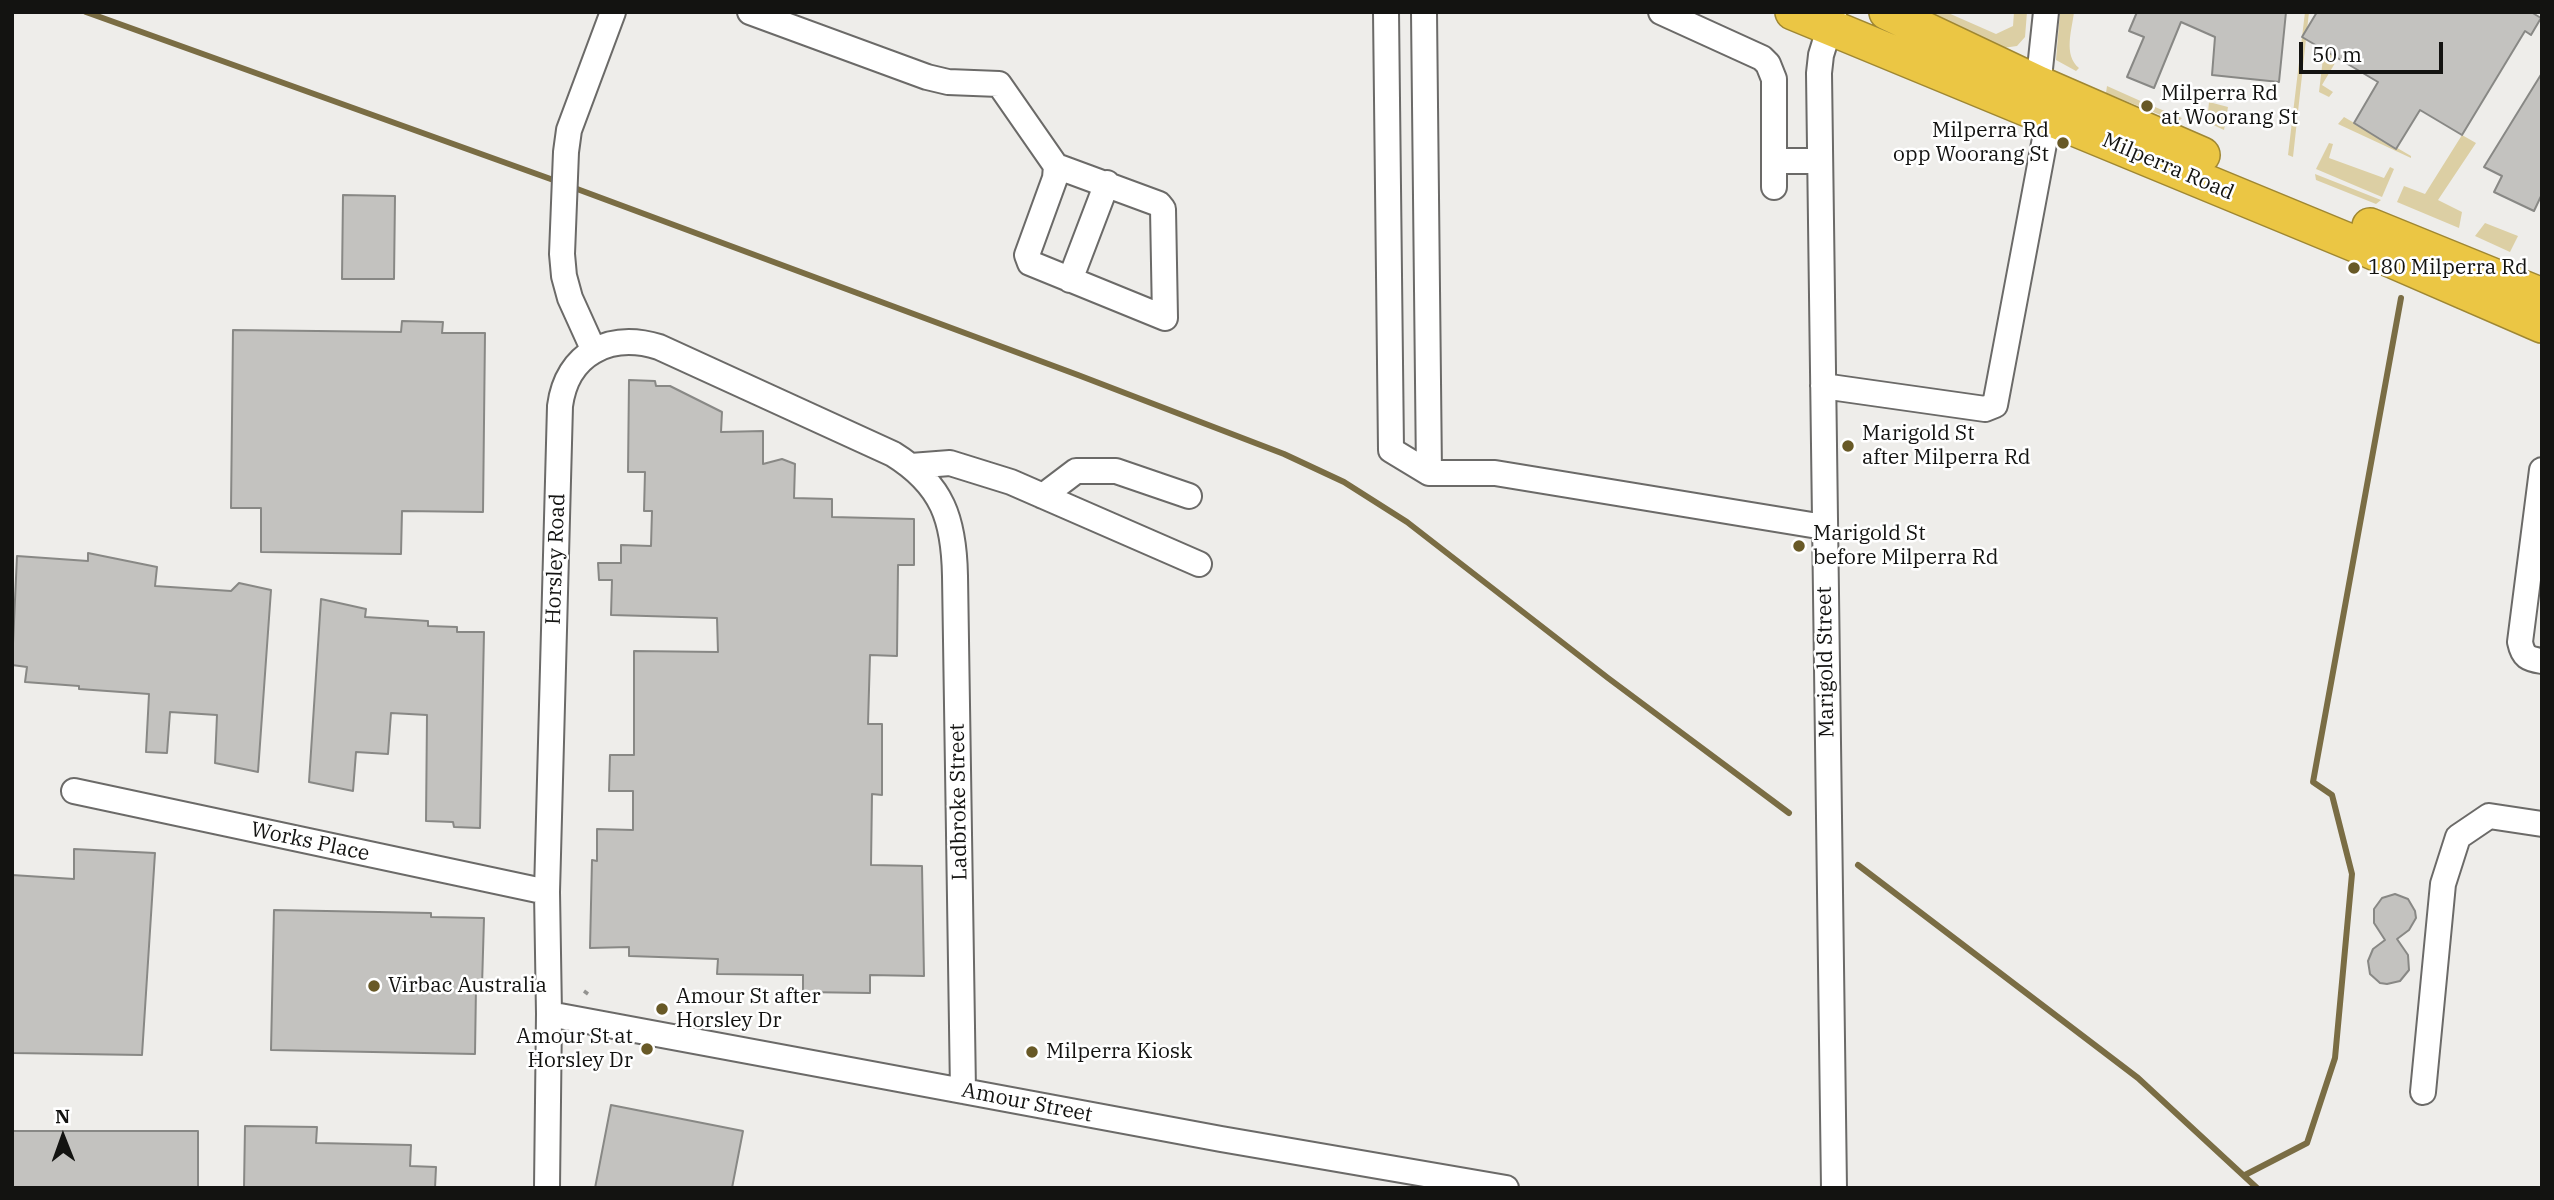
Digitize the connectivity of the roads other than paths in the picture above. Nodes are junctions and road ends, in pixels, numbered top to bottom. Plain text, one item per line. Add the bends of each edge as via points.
1 (613, 12) edge
2 (750, 12) edge
3 (1386, 12) edge
4 (1424, 12) edge
5 (1661, 12) edge
6 (1793, 12) edge
7 (1887, 12) edge
8 (2046, 12) edge
9 (1832, 20) edge
10 (2041, 104) junction
11 (1774, 160) junction
12 (1820, 161) junction
13 (1056, 166) junction
14 (1107, 183) junction
15 (1774, 187) dead end
16 (1070, 280) junction
17 (2542, 296) edge
18 (2542, 326) edge
19 (594, 351) junction
20 (1823, 386) junction
21 (911, 466) junction
22 (2542, 470) edge
23 (1429, 472) junction
24 (1042, 496) junction
25 (1189, 496) dead end
26 (947, 514) joint
27 (1824, 527) junction
28 (1199, 564) dead end
29 (2542, 661) edge
30 (74, 791) dead end
31 (2542, 824) edge
32 (547, 892) junction
33 (549, 1014) junction
34 (963, 1091) junction
35 (2423, 1092) dead end
36 (547, 1188) edge
37 (1506, 1188) edge
38 (1834, 1188) edge

1 - 19 street via 569,130 566,152 564,276
2 - 13 street via 927,77 999,84
3 - 23 street via 1390,443 1395,454
4 - 23 street
5 - 11 street via 1768,64 1774,79
6 - 9 highway, Milperra Road
7 - 10 highway, Milperra Road
8 - 10 street
9 - 10 highway, Milperra Road via 1867,41
9 - 12 street, Marigold Street via 1819,73
10 - 17 highway, Milperra Road via 2295,195
10 - 18 highway, Milperra Road
10 - 20 street via 1995,405 1985,409
11 - 12 street
11 - 15 street
12 - 20 street, Marigold Street
13 - 14 street
13 - 16 street via 1027,255 1030,263
14 - 16 street
14 - 16 street via 1163,209 1165,318
19 - 21 street, Horsley Road via 627,342 659,347
19 - 32 street, Horsley Road via 570,372 560,406
20 - 27 street, Marigold Street
21 - 24 street via 950,463
21 - 26 street, Horsley Road via 939,497
22 - 29 street via 2520,642 2522,653
23 - 27 street via 1495,473
24 - 25 street via 1076,471 1116,471
24 - 28 street
26 - 34 street, Ladbroke Street via 955,576
27 - 38 street, Marigold Street
30 - 32 street, Works Place
31 - 35 street via 2489,816 2458,837 2443,884
32 - 33 street, Horsley Road
33 - 34 street, Amour Street
33 - 36 street, Horsley Road
34 - 37 street, Amour Street

